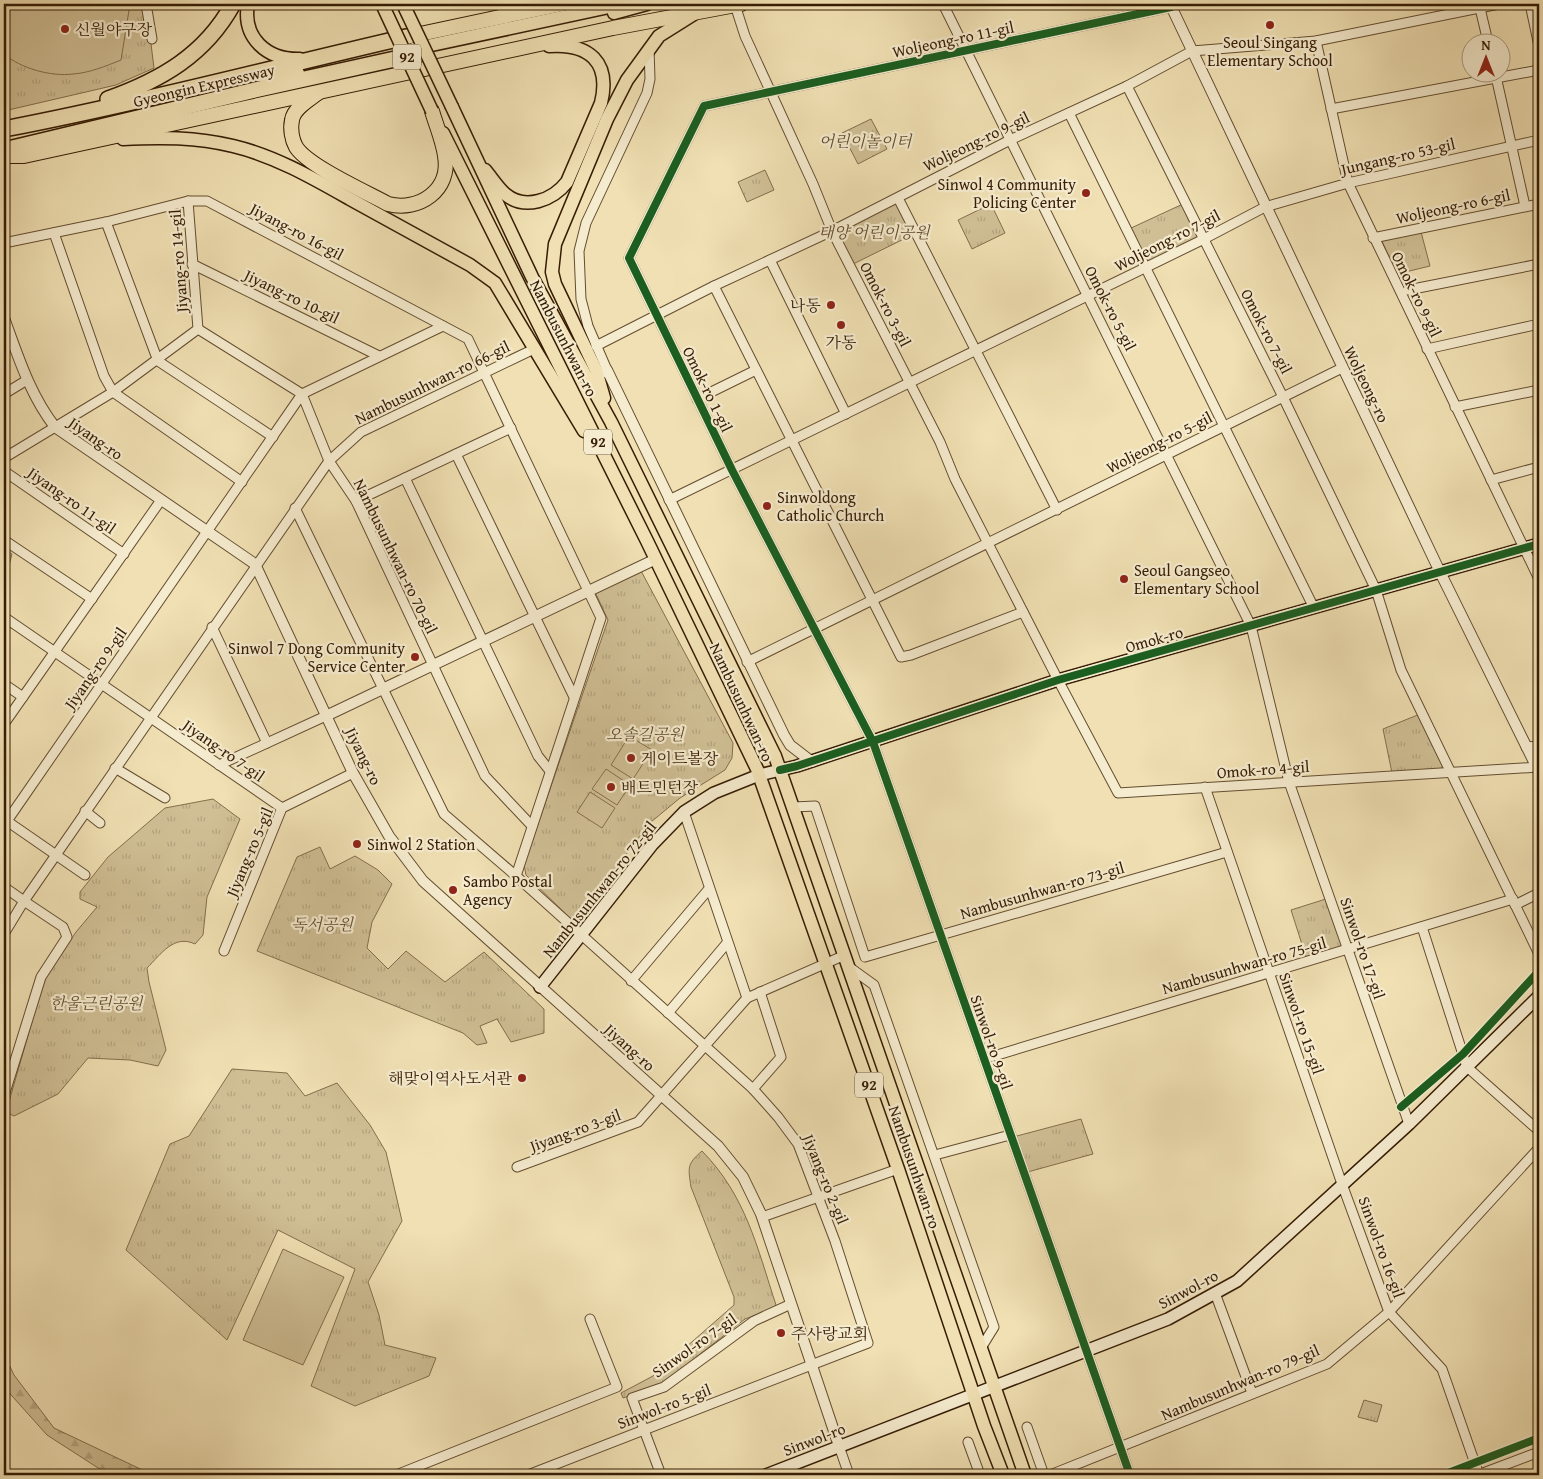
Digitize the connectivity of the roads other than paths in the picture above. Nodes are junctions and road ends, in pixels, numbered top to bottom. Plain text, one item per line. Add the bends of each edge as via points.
1 (146, 4) edge
2 (233, 4) edge
3 (248, 4) edge
4 (382, 4) edge
5 (403, 4) edge
6 (523, 4) edge
7 (562, 4) edge
8 (623, 4) edge
9 (647, 4) edge
10 (738, 4) edge
11 (943, 4) edge
12 (1499, 4) edge
13 (1530, 4) edge
14 (1170, 6) edge
15 (1480, 6) edge
16 (698, 12) junction
17 (498, 18) junction
18 (1486, 32) edge
19 (406, 37) joint
20 (152, 39) dead end
21 (1316, 41) junction
22 (1539, 46) edge
23 (527, 48) junction
24 (649, 48) junction
25 (1192, 50) junction
26 (966, 51) junction
27 (414, 55) joint
28 (310, 59) junction
29 (1539, 70) edge
30 (1510, 74) edge
31 (254, 75) junction
32 (1466, 82) edge
33 (1497, 82) edge
34 (1127, 86) junction
35 (320, 91) junction
36 (769, 92) junction
37 (1331, 109) junction
38 (432, 111) junction
39 (1069, 113) junction
40 (46, 120) junction
41 (4, 129) edge
42 (100, 140) junction
43 (1010, 140) junction
44 (1539, 140) edge
45 (1511, 146) junction
46 (4, 150) edge
47 (472, 155) junction
48 (4, 156) edge
49 (1348, 183) junction
50 (898, 198) junction
51 (188, 201) junction
52 (1539, 204) edge
53 (1265, 206) junction
54 (1525, 206) junction
55 (106, 222) junction
56 (832, 231) junction
57 (54, 234) junction
58 (1374, 238) junction
59 (1204, 240) junction
60 (4, 243) edge
61 (770, 260) junction
62 (192, 264) junction
63 (1539, 264) edge
64 (1146, 267) junction
65 (714, 286) junction
66 (1408, 290) dead end
67 (1088, 296) junction
68 (657, 315) junction
69 (4, 318) edge
70 (1539, 324) edge
71 (443, 326) junction
72 (198, 329) junction
73 (596, 346) junction
74 (534, 348) junction
75 (1427, 349) junction
76 (974, 351) junction
77 (379, 356) junction
78 (158, 361) junction
79 (1342, 368) junction
80 (756, 370) junction
81 (484, 372) junction
82 (602, 373) junction
83 (27, 380) junction
84 (910, 382) junction
85 (1539, 390) edge
86 (113, 392) junction
87 (4, 394) edge
88 (302, 394) junction
89 (1283, 397) junction
90 (697, 399) junction
91 (1455, 407) junction
92 (846, 414) junction
93 (610, 422) junction
94 (1225, 426) junction
95 (55, 427) junction
96 (510, 428) junction
97 (273, 437) junction
98 (791, 441) junction
99 (456, 454) junction
100 (1168, 454) junction
101 (4, 458) edge
102 (329, 461) junction
103 (1539, 467) edge
104 (732, 470) junction
105 (4, 471) edge
106 (405, 478) junction
107 (1491, 480) junction
108 (242, 482) junction
109 (161, 500) junction
110 (669, 500) junction
111 (356, 501) junction
112 (295, 508) junction
113 (1057, 510) junction
114 (633, 513) junction
115 (207, 532) junction
116 (4, 540) edge
117 (989, 544) junction
118 (1539, 544) edge
119 (1525, 548) junction
120 (124, 554) junction
121 (656, 559) junction
122 (256, 564) junction
123 (1440, 572) junction
124 (1539, 579) edge
125 (1376, 590) junction
126 (588, 591) junction
127 (92, 599) junction
128 (871, 601) junction
129 (1314, 608) junction
130 (1023, 612) junction
131 (535, 616) junction
132 (4, 617) edge
133 (1251, 626) junction
134 (212, 628) junction
135 (814, 629) junction
136 (483, 641) junction
137 (55, 652) junction
138 (747, 662) junction
139 (432, 665) junction
140 (1058, 680) junction
141 (4, 684) edge
142 (102, 684) junction
143 (383, 689) junction
144 (574, 697) junction
145 (23, 698) junction
146 (328, 715) junction
147 (150, 717) junction
148 (4, 724) edge
149 (873, 742) junction
150 (267, 743) junction
151 (1539, 746) edge
152 (1526, 747) junction
153 (812, 762) junction
154 (219, 765) junction
155 (115, 768) junction
156 (1538, 768) edge
157 (780, 770) junction
158 (550, 771) junction
159 (1451, 772) junction
160 (354, 773) junction
161 (759, 775) junction
162 (1289, 782) junction
163 (1204, 788) junction
164 (165, 798) dead end
165 (794, 807) junction
166 (282, 808) junction
167 (86, 811) junction
168 (684, 812) junction
169 (5, 820) edge
170 (100, 823) dead end
171 (532, 826) junction
172 (1227, 852) junction
173 (56, 855) junction
174 (85, 875) dead end
175 (516, 876) junction
176 (4, 887) edge
177 (708, 890) junction
178 (1539, 893) edge
179 (24, 901) junction
180 (1514, 902) junction
181 (1422, 927) junction
182 (4, 934) edge
183 (940, 935) junction
184 (582, 936) junction
185 (727, 943) junction
186 (1348, 950) junction
187 (224, 952) dead end
188 (1539, 954) edge
189 (847, 961) junction
190 (826, 964) junction
191 (1269, 972) junction
192 (631, 981) junction
193 (540, 987) junction
194 (760, 992) junction
195 (1539, 996) edge
196 (747, 998) junction
197 (668, 1013) junction
198 (705, 1047) junction
199 (984, 1059) junction
200 (1467, 1067) junction
201 (753, 1089) junction
202 (661, 1095) junction
203 (4, 1096) edge
204 (1408, 1124) junction
205 (1539, 1131) edge
206 (1010, 1135) junction
207 (1539, 1148) edge
208 (935, 1155) junction
209 (517, 1167) dead end
210 (898, 1169) junction
211 (1342, 1184) junction
212 (819, 1196) junction
213 (762, 1217) junction
214 (1215, 1293) junction
215 (791, 1304) junction
216 (1389, 1312) junction
217 (590, 1319) dead end
218 (981, 1348) junction
219 (1086, 1351) junction
220 (811, 1364) junction
221 (994, 1388) junction
222 (1252, 1393) junction
223 (975, 1395) junction
224 (1027, 1427) dead end
225 (645, 1430) junction
226 (968, 1442) dead end
227 (839, 1446) junction
228 (1120, 1448) junction
229 (1539, 1452) edge
230 (396, 1475) edge
231 (528, 1475) edge
232 (661, 1475) edge
233 (766, 1475) edge
234 (849, 1475) edge
235 (980, 1475) edge
236 (1003, 1475) edge
237 (1025, 1475) edge
238 (1044, 1475) edge
239 (1050, 1475) edge
240 (1130, 1475) edge
241 (1478, 1475) edge

1 - 20 street
2 - 40 highway via 208,40 152,82
3 - 28 main road via 248,29 263,50 276,57
4 - 38 main road, Nambusunhwan-ro / 92, bridge
5 - 47 main road, Nambusunhwan-ro / 92, bridge
6 - 17 highway
7 - 17 highway
8 - 31 main road via 282,76
9 - 27 main road via 609,15
10 - 16 highway
10 - 36 street, Omok-ro 3-gil via 745,36
11 - 26 street, Omok-ro 5-gil
12 - 15 street
13 - 22 street
14 - 25 street, Woljeong-ro
14 - 26 street, Woljeong-ro 11-gil
15 - 18 street
15 - 21 street
16 - 23 highway
16 - 24 main road via 669,29
17 - 19 highway
19 - 28 highway, Gyeongin Expressway
21 - 25 street
21 - 37 street, Omok-ro 9-gil
23 - 35 highway
23 - 47 main road via 564,45 580,48 590,53 598,63 604,91 601,104 567,182 548,199 520,202 506,194
24 - 73 street via 647,93 586,223 579,250 581,299
24 - 82 main road via 627,80 607,119 555,244 552,259 555,284
25 - 34 street, Woljeong-ro 9-gil
25 - 53 street, Woljeong-ro
26 - 36 street, Woljeong-ro 11-gil
26 - 43 street, Omok-ro 5-gil
27 - 46 highway, Gyeongin Expressway
28 - 31 highway, Gyeongin Expressway
29 - 30 street
31 - 40 highway, Gyeongin Expressway
32 - 37 street
33 - 45 street
34 - 39 street, Woljeong-ro 9-gil
34 - 59 street, Omok-ro 7-gil
35 - 38 highway via 296,111 292,120 297,148 312,162 388,204 399,206 420,203 436,191 441,181 445,157
35 - 42 highway
36 - 56 street, Omok-ro 3-gil
36 - 68 street, Omok-ro 1-gil via 708,104 701,109 629,256 630,264
37 - 49 street, Omok-ro 9-gil
38 - 114 main road, Nambusunhwan-ro / 92
39 - 43 street, Woljeong-ro 9-gil
39 - 64 street
40 - 41 highway, Gyeongin Expressway
42 - 48 highway via 24,156
42 - 74 main road via 195,138 268,156 302,172 495,283
43 - 50 street, Woljeong-ro 9-gil
43 - 67 street, Omok-ro 5-gil
44 - 45 street, Jungang-ro 53-gil
45 - 49 street, Jungang-ro 53-gil
45 - 54 street
47 - 93 main road, Nambusunhwan-ro / 92 via 532,277
49 - 53 street, Jungang-ro 53-gil
49 - 58 street, Omok-ro 9-gil
50 - 56 street, Woljeong-ro 9-gil
50 - 76 street
51 - 55 street, Jiyang-ro 16-gil
51 - 62 street, Jiyang-ro 14-gil
51 - 71 street, Jiyang-ro 16-gil via 207,201 218,205
52 - 54 street, Woljeong-ro 6-gil
53 - 59 street, Woljeong-ro 7-gil
53 - 79 street, Woljeong-ro
54 - 58 street, Woljeong-ro 6-gil
55 - 57 street, Jiyang-ro 16-gil
55 - 78 street
56 - 61 street, Woljeong-ro 9-gil
56 - 84 street, Omok-ro 3-gil
57 - 60 street, Jiyang-ro 16-gil
57 - 86 street via 104,376
58 - 75 street, Omok-ro 9-gil
59 - 64 street, Woljeong-ro 7-gil
59 - 89 street, Omok-ro 7-gil
61 - 65 street, Woljeong-ro 9-gil
61 - 92 street
62 - 72 street, Jiyang-ro 14-gil
62 - 77 street, Jiyang-ro 10-gil
63 - 66 street
64 - 67 street, Woljeong-ro 7-gil
64 - 94 street
65 - 68 street, Woljeong-ro 9-gil
65 - 80 street
67 - 76 street, Woljeong-ro 7-gil
67 - 100 street, Omok-ro 5-gil
68 - 73 street, Woljeong-ro 9-gil
68 - 90 street, Omok-ro 1-gil
69 - 83 street, Jiyang-ro
70 - 75 street
71 - 77 street
71 - 81 street, Jiyang-ro 16-gil via 468,339
72 - 78 street, Jiyang-ro 14-gil
72 - 88 street
73 - 82 street
74 - 81 street, Nambusunhwan-ro 66-gil
74 - 114 main road
75 - 91 street, Omok-ro 9-gil
76 - 84 street, Woljeong-ro 7-gil
76 - 113 street
77 - 88 street
78 - 86 street, Jiyang-ro 14-gil
78 - 97 street
79 - 89 street, Woljeong-ro 5-gil
79 - 123 street, Woljeong-ro
80 - 90 street
80 - 98 street
81 - 96 street, Jiyang-ro 16-gil
81 - 102 street, Nambusunhwan-ro 66-gil via 361,432
82 - 93 main road
82 - 110 street, Nambusunhwan-ro
83 - 87 street
83 - 95 street, Jiyang-ro
84 - 92 street, Woljeong-ro 7-gil
84 - 117 street, Omok-ro 3-gil
85 - 91 street
86 - 95 street, Jiyang-ro 14-gil
86 - 108 street
88 - 97 street
88 - 102 street
89 - 94 street, Woljeong-ro 5-gil
89 - 125 street, Omok-ro 7-gil
90 - 104 street, Omok-ro 1-gil
91 - 107 street, Omok-ro 9-gil
92 - 98 street, Woljeong-ro 7-gil
93 - 157 main road, Nambusunhwan-ro / 92
94 - 100 street, Woljeong-ro 5-gil
94 - 129 street
95 - 101 street, Jiyang-ro 14-gil
95 - 109 street, Jiyang-ro
96 - 99 street
96 - 126 street, Jiyang-ro 16-gil
97 - 108 street
98 - 104 street, Woljeong-ro 7-gil
98 - 128 street
99 - 106 street
99 - 131 street
100 - 113 street, Woljeong-ro 5-gil
100 - 133 street, Omok-ro 5-gil
102 - 111 street, Nambusunhwan-ro 70-gil
102 - 112 street, Nambusunhwan-ro 66-gil
103 - 107 street
104 - 110 street, Woljeong-ro 7-gil
104 - 135 street, Omok-ro 1-gil
105 - 120 street, Jiyang-ro 11-gil
106 - 111 street
106 - 136 street
107 - 119 street, Omok-ro 9-gil
108 - 115 street
109 - 115 street, Jiyang-ro
109 - 120 street, Jiyang-ro 11-gil
110 - 138 street, Nambusunhwan-ro
111 - 139 street, Nambusunhwan-ro 70-gil
112 - 122 street, Nambusunhwan-ro 66-gil
112 - 143 street
113 - 117 street, Woljeong-ro 5-gil
114 - 121 main road, Nambusunhwan-ro / 92
115 - 122 street, Jiyang-ro
115 - 142 street, Jiyang-ro 9-gil
116 - 127 street
117 - 128 street, Woljeong-ro 5-gil
117 - 130 street, Omok-ro 3-gil
118 - 119 main road, Omok-ro
119 - 123 main road, Omok-ro
119 - 124 street, Omok-ro 9-gil
120 - 127 street, Jiyang-ro 11-gil
121 - 126 street
121 - 161 main road, Nambusunhwan-ro / 92
122 - 134 street
122 - 146 street, Jiyang-ro
123 - 125 main road, Omok-ro
123 - 152 street, Woljeong-ro
125 - 129 main road, Omok-ro
125 - 159 street via 1401,670
126 - 131 street
126 - 144 street via 600,618
127 - 137 street, Jiyang-ro 11-gil
128 - 130 street via 901,657
128 - 135 street, Woljeong-ro 5-gil
129 - 133 main road, Omok-ro
130 - 140 street, Omok-ro 3-gil
131 - 136 street
131 - 144 street
132 - 137 street
133 - 140 main road, Omok-ro
133 - 162 street, Sinwol-ro 17-gil
134 - 147 street
134 - 150 street, Jiyang-ro 7-gil
135 - 138 street, Woljeong-ro 5-gil
135 - 149 street, Omok-ro 1-gil
136 - 139 street
136 - 158 street via 538,756
137 - 142 street, Jiyang-ro 7-gil
137 - 145 street, Jiyang-ro 11-gil
138 - 153 street, Nambusunhwan-ro via 790,745
139 - 143 street
139 - 171 street, Nambusunhwan-ro 70-gil via 485,776
140 - 149 main road, Omok-ro
140 - 163 street, Omok-ro 4-gil via 1118,793
141 - 145 street
142 - 147 street, Jiyang-ro 7-gil
142 - 169 street, Jiyang-ro 9-gil
143 - 146 street
143 - 175 street via 444,814
144 - 158 street
145 - 148 street, Jiyang-ro 11-gil
146 - 150 street, Jiyang-ro
146 - 160 street, Jiyang-ro
147 - 154 street, Jiyang-ro 7-gil
147 - 155 street
149 - 153 main road, Omok-ro
149 - 183 street, Sinwol-ro 9-gil
150 - 154 street, Jiyang-ro
151 - 152 street
152 - 156 street, Woljeong-ro
153 - 157 main road, Omok-ro
154 - 166 street, Jiyang-ro 7-gil
155 - 164 street
155 - 167 street
156 - 159 street, Omok-ro 4-gil
157 - 161 main road, Omok-ro
157 - 165 main road, Nambusunhwan-ro / 92
158 - 171 street
159 - 162 street, Omok-ro 4-gil
159 - 180 street
160 - 166 street, Jiyang-ro 5-gil
160 - 193 street, Jiyang-ro via 388,836 422,881
161 - 168 main road, Nambusunhwan-ro 72-gil via 714,793
161 - 190 main road, Nambusunhwan-ro / 92
162 - 163 street, Omok-ro 4-gil
162 - 186 street, Sinwol-ro 17-gil
163 - 172 street, Sinwol-ro 15-gil
165 - 183 street, Nambusunhwan-ro 73-gil via 815,806 865,957
165 - 189 main road, Nambusunhwan-ro / 92
166 - 187 street, Jiyang-ro 5-gil
167 - 170 street
167 - 173 street
168 - 177 street
168 - 184 main road, Nambusunhwan-ro 72-gil via 652,845
169 - 173 street
171 - 175 street
172 - 183 street, Nambusunhwan-ro 73-gil
172 - 191 street, Sinwol-ro 15-gil
173 - 174 street
173 - 179 street
175 - 184 street
176 - 179 street
177 - 185 street
177 - 192 street
178 - 180 street
179 - 182 street
179 - 203 street via 63,927 67,937 41,976
180 - 181 street, Nambusunhwan-ro 75-gil
180 - 188 street
181 - 186 street, Nambusunhwan-ro 75-gil
181 - 200 street
183 - 199 street, Sinwol-ro 9-gil
184 - 192 street, Jiyang-ro 2-gil
184 - 193 main road, Nambusunhwan-ro 72-gil
185 - 196 street
185 - 197 street
186 - 191 street, Nambusunhwan-ro 75-gil
186 - 204 street, Sinwol-ro 17-gil
189 - 190 street
189 - 208 street, Nambusunhwan-ro via 874,985
189 - 218 main road, Nambusunhwan-ro / 92
190 - 194 street
190 - 210 main road, Nambusunhwan-ro / 92
191 - 199 street, Nambusunhwan-ro 75-gil
191 - 211 street, Sinwol-ro 15-gil
192 - 197 street, Jiyang-ro 2-gil
193 - 202 street, Jiyang-ro
194 - 196 street
194 - 201 street via 781,1057
195 - 200 main road, Sinwol-ro
196 - 198 street, Jiyang-ro 3-gil
197 - 198 street, Jiyang-ro 2-gil
198 - 201 street, Jiyang-ro 2-gil
198 - 202 street, Jiyang-ro 3-gil
199 - 206 street, Sinwol-ro 9-gil
200 - 204 main road, Sinwol-ro
200 - 205 street
201 - 212 street, Jiyang-ro 2-gil via 798,1144
202 - 209 street, Jiyang-ro 3-gil via 638,1122
202 - 213 street, Jiyang-ro via 718,1146 743,1178
204 - 211 main road, Sinwol-ro
206 - 208 street
206 - 219 street, Sinwol-ro 9-gil
207 - 216 street, Nambusunhwan-ro 79-gil
208 - 218 street, Nambusunhwan-ro via 994,1327
210 - 212 street
210 - 223 main road, Nambusunhwan-ro / 92
211 - 214 main road, Sinwol-ro via 1237,1281
211 - 216 street, Sinwol-ro 16-gil
212 - 213 street
212 - 220 street, Jiyang-ro 2-gil via 868,1343
213 - 215 street, Jiyang-ro
214 - 219 main road, Sinwol-ro via 1168,1319
214 - 222 street
215 - 220 street, Jiyang-ro
215 - 225 street, Sinwol-ro 7-gil via 754,1321 664,1387 632,1398
216 - 222 street, Nambusunhwan-ro 79-gil via 1327,1364
216 - 241 street, Sinwol-ro 16-gil via 1442,1369
217 - 230 street via 617,1387
218 - 221 main road, Nambusunhwan-ro / 92
219 - 221 main road, Sinwol-ro
219 - 228 street, Sinwol-ro 9-gil
220 - 225 street, Sinwol-ro 5-gil
220 - 227 street, Jiyang-ro
221 - 223 main road, Sinwol-ro
221 - 237 main road, Nambusunhwan-ro / 92
222 - 228 street, Nambusunhwan-ro 79-gil
223 - 227 main road, Sinwol-ro
223 - 236 main road, Nambusunhwan-ro / 92
224 - 238 street
225 - 231 street, Sinwol-ro 5-gil
225 - 232 street, Sinwol-ro 7-gil
226 - 235 street
227 - 233 main road, Sinwol-ro
227 - 234 street
228 - 239 street, Nambusunhwan-ro 79-gil
228 - 240 street, Sinwol-ro 9-gil
229 - 241 street

